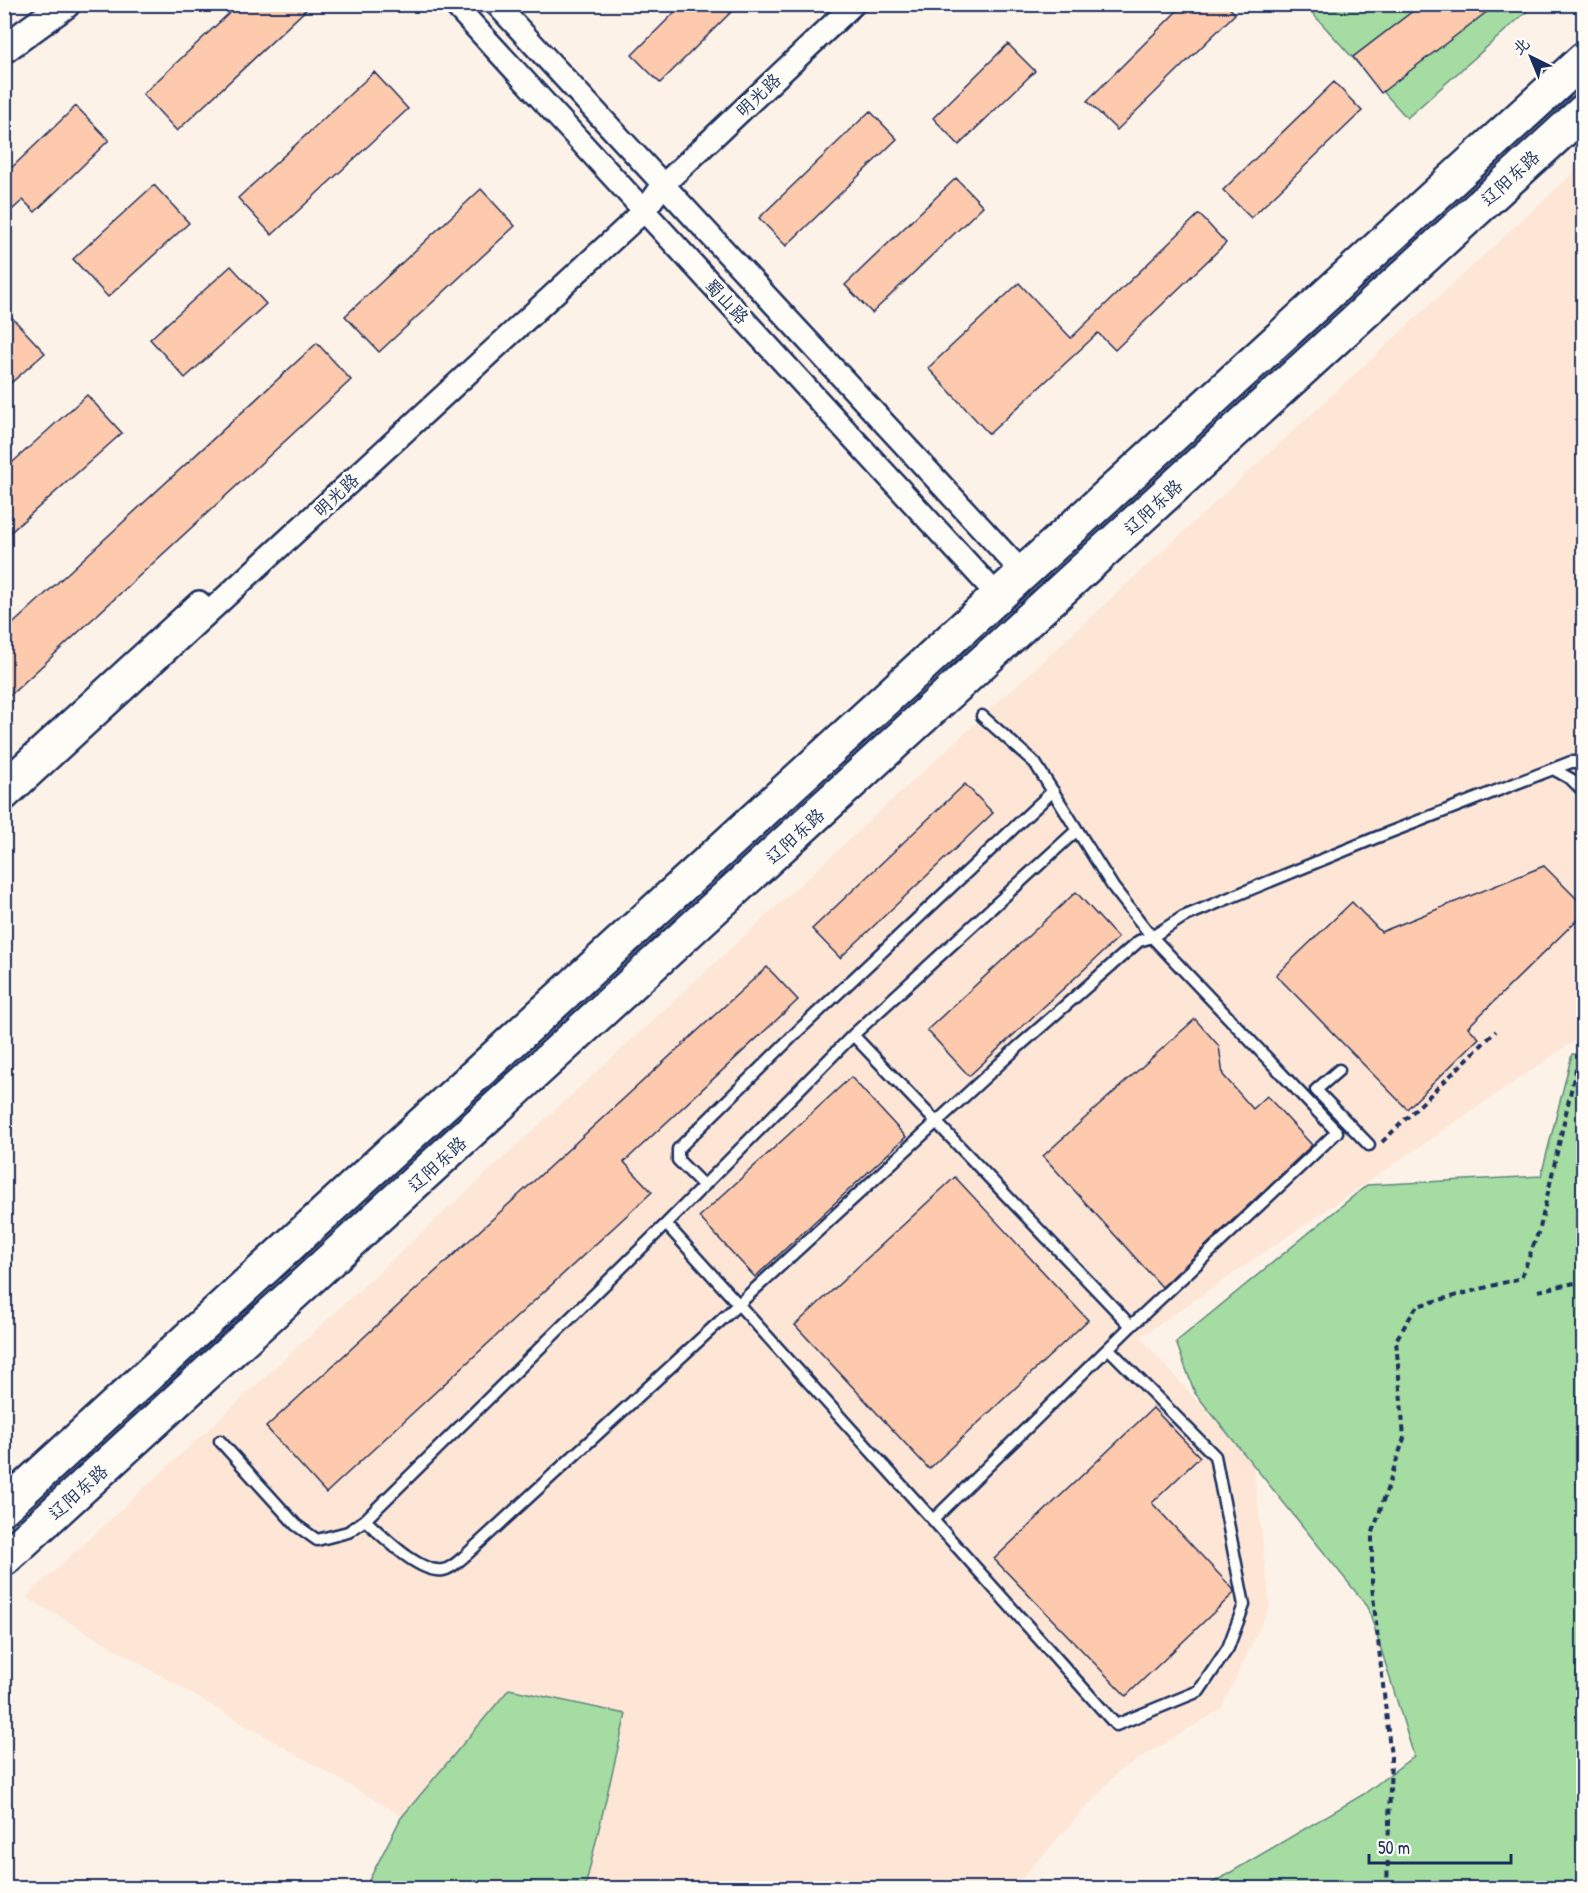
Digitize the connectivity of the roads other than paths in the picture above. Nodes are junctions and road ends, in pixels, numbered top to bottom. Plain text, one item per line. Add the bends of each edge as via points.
1 (66, 4) edge
2 (454, 4) edge
3 (496, 4) edge
4 (854, 4) edge
5 (4, 50) edge
6 (1584, 59) edge
7 (1584, 111) edge
8 (663, 185) junction
9 (640, 206) junction
10 (1024, 574) junction
11 (999, 597) junction
12 (982, 716) dead end
13 (1584, 762) edge
14 (1553, 769) junction
15 (4, 781) edge
16 (1053, 791) junction
17 (1584, 792) edge
18 (4, 801) edge
19 (1077, 830) junction
20 (1152, 937) junction
21 (853, 1035) junction
22 (1339, 1070) dead end
23 (937, 1122) junction
24 (1369, 1145) road end
25 (704, 1186) junction
26 (666, 1224) junction
27 (739, 1305) junction
28 (1131, 1326) junction
29 (1109, 1349) junction
30 (220, 1442) dead end
31 (4, 1508) edge
32 (365, 1520) junction
33 (933, 1520) junction
34 (4, 1559) edge

1 - 5 street
2 - 9 street, 蜀山路
3 - 8 street, 蜀山路
4 - 8 street, 明光路
6 - 10 main road, 辽阳东路
7 - 34 main road, 辽阳东路
8 - 9 street, 明光路
8 - 10 street, 蜀山路
9 - 11 street, 蜀山路
9 - 15 street, 明光路
9 - 18 street, 明光路
10 - 11 main road, 辽阳东路
11 - 31 main road, 辽阳东路
12 - 16 lane via 1035,763
13 - 14 lane
14 - 17 lane
14 - 20 lane via 1194,912
16 - 19 lane
16 - 25 lane via 678,1149 678,1160
19 - 20 lane via 1113,887
19 - 21 lane
20 - 23 lane via 1139,941
20 - 28 lane via 1337,1132
21 - 23 lane
21 - 25 lane
22 - 24 lane via 1316,1090
23 - 27 lane
23 - 28 lane
25 - 26 lane
26 - 27 lane
26 - 32 lane
27 - 32 lane via 445,1570 417,1563
27 - 33 lane
28 - 29 lane
29 - 33 lane
29 - 33 lane via 1215,1456 1244,1605 1228,1648 1199,1690 1116,1725
30 - 32 lane via 296,1525 317,1540 348,1532

